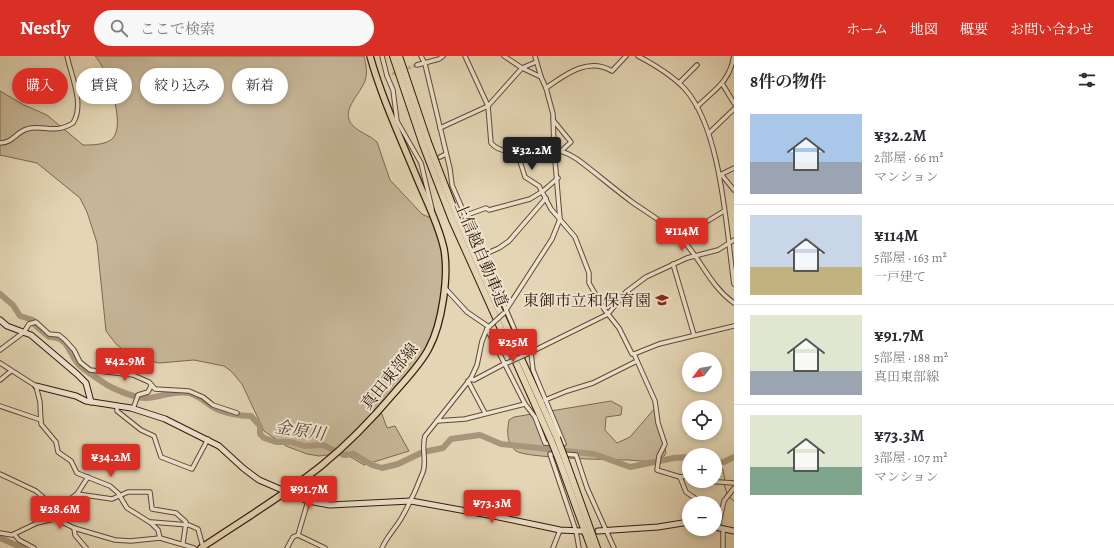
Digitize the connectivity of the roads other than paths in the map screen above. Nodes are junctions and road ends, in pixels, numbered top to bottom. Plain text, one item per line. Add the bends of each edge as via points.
1 (67, 56) edge
2 (370, 56) edge
3 (382, 56) edge
4 (393, 56) edge
5 (399, 56) edge
6 (421, 56) edge
7 (443, 56) edge
8 (465, 56) edge
9 (504, 56) edge
10 (535, 56) edge
11 (626, 56) edge
12 (638, 56) edge
13 (734, 58) edge
14 (536, 62) junction
15 (425, 64) junction
16 (417, 65) tunnel mouth
17 (697, 65) dead end
18 (522, 68) junction
19 (541, 77) junction
20 (679, 83) junction
21 (723, 85) junction
22 (546, 88) junction
23 (734, 102) edge
24 (488, 106) junction
25 (697, 107) junction
26 (734, 109) edge
27 (553, 120) junction
28 (396, 122) junction
29 (440, 128) junction
30 (710, 133) junction
31 (0, 142) edge
32 (554, 149) junction
33 (517, 152) junction
34 (560, 152) junction
35 (446, 154) junction
36 (440, 157) dead end
37 (734, 168) edge
38 (720, 174) junction
39 (558, 178) junction
40 (734, 190) edge
41 (542, 191) junction
42 (546, 198) junction
43 (724, 211) junction
44 (464, 216) junction
45 (560, 219) junction
46 (434, 220) junction
47 (680, 238) junction
48 (734, 240) edge
49 (728, 244) junction
50 (483, 255) junction
51 (696, 256) junction
52 (673, 264) junction
53 (734, 284) edge
54 (445, 287) junction
55 (734, 303) edge
56 (506, 311) junction
57 (608, 314) junction
58 (0, 320) edge
59 (734, 326) edge
60 (489, 327) junction
61 (24, 332) junction
62 (694, 335) junction
63 (0, 350) edge
64 (531, 352) junction
65 (634, 354) junction
66 (637, 361) junction
67 (0, 363) edge
68 (506, 364) junction
69 (11, 371) junction
70 (0, 380) edge
71 (469, 380) junction
72 (36, 386) junction
73 (151, 386) junction
74 (545, 400) junction
75 (91, 402) junction
76 (525, 404) junction
77 (0, 406) edge
78 (117, 406) junction
79 (133, 409) junction
80 (237, 413) dead end
81 (485, 413) junction
82 (41, 420) junction
83 (437, 421) junction
84 (208, 439) junction
85 (554, 439) junction
86 (562, 459) junction
87 (0, 474) edge
88 (88, 477) junction
89 (680, 477) joint
90 (722, 482) edge
91 (734, 483) edge
92 (734, 488) edge
93 (285, 490) junction
94 (77, 494) junction
95 (121, 496) junction
96 (692, 496) edge
97 (308, 501) junction
98 (411, 501) junction
99 (722, 506) edge
100 (58, 518) junction
101 (150, 522) junction
102 (682, 523) edge
103 (186, 525) junction
104 (74, 528) junction
105 (722, 529) edge
106 (560, 530) junction
107 (576, 531) junction
108 (582, 531) dead end
109 (598, 531) dead end
110 (605, 531) junction
111 (734, 531) edge
112 (0, 533) edge
113 (14, 534) junction
114 (298, 535) junction
115 (721, 536) edge
116 (160, 538) junction
117 (183, 544) junction
118 (202, 547) edge
119 (34, 548) edge
120 (86, 548) edge
121 (194, 548) edge
122 (287, 548) edge
123 (325, 548) edge
124 (382, 548) edge
125 (553, 548) edge
126 (579, 548) edge
127 (591, 548) edge
128 (597, 548) edge
129 (614, 548) edge
130 (723, 548) edge

1 - 31 street via 78,103 77,116 73,123 58,129 26,129 9,142
2 - 28 main road, 真田東部線
3 - 28 street via 393,90
4 - 85 highway, 上信越自動車道 via 425,151 455,226
5 - 85 highway, 上信越自動車道 via 454,210
6 - 15 street
7 - 15 street
8 - 24 street
9 - 18 street
10 - 14 street
11 - 22 street via 612,71 603,66 584,67 564,75
12 - 20 street
13 - 21 street
14 - 18 street
14 - 19 street
15 - 16 street
15 - 29 street
17 - 20 street
18 - 19 street
18 - 24 street
19 - 22 street
20 - 25 street
21 - 23 street
21 - 25 street
22 - 27 street
24 - 29 street
24 - 33 street via 492,142 495,146
25 - 30 street
26 - 30 street
27 - 32 street
27 - 34 street via 571,142
28 - 46 main road, 真田東部線
28 - 46 street via 421,163
29 - 35 street
30 - 38 street
32 - 33 street
32 - 34 street
32 - 39 street
33 - 41 street via 525,176
34 - 47 street via 576,158 663,222
35 - 36 street
35 - 44 street via 452,185
37 - 38 street
38 - 40 street
38 - 43 street
39 - 41 street
39 - 45 street
41 - 42 street
41 - 44 street via 530,199 489,210 486,208
42 - 45 street
42 - 50 street via 509,241
43 - 47 street
43 - 49 street
44 - 50 street
45 - 56 street via 552,239
45 - 57 street via 574,237 589,273 589,283
46 - 54 main road, 真田東部線 via 446,259
47 - 51 street
48 - 49 street
49 - 51 street via 718,250
49 - 53 street
50 - 56 street
51 - 52 street
51 - 55 street via 722,294
52 - 57 street via 636,283
52 - 62 street
54 - 60 street via 467,312
54 - 93 main road, 真田東部線 via 433,340 420,362 360,430 320,466
56 - 60 street, bridge
56 - 64 street via 520,342
57 - 64 street
57 - 65 street
58 - 61 street via 7,326
59 - 62 street
60 - 68 street
60 - 71 street via 482,341 477,365
61 - 63 street
61 - 73 street via 30,324 36,322 49,334 59,335 65,340 80,362 90,370 133,375 149,382
61 - 75 street via 31,335 86,383
62 - 65 street
64 - 68 street, bridge
64 - 74 street via 533,370
65 - 66 street
66 - 74 street via 594,384
66 - 89 street via 655,401 658,423 665,444 657,470
67 - 69 street
68 - 71 street
68 - 76 street
69 - 70 street
69 - 72 street
71 - 81 street
71 - 83 street
72 - 75 street
72 - 82 street
73 - 79 street via 148,392 138,395
73 - 80 street via 155,389 189,391 213,405
74 - 76 street via 564,444 545,443 535,417
75 - 78 street
76 - 81 street
77 - 82 street
78 - 79 street
78 - 84 street via 117,410 141,430 154,436 162,457 192,469
79 - 84 street via 165,419
81 - 83 street via 465,419
82 - 88 street via 41,424 56,442 58,452 71,461 77,473
83 - 98 street via 422,444 424,470
84 - 93 street via 259,480
85 - 86 highway, 上信越自動車道, bridge
86 - 127 highway, 上信越自動車道
86 - 128 highway, 上信越自動車道
87 - 100 street via 40,494
88 - 94 street
88 - 95 street via 110,486
89 - 96 street via 686,492
90 - 91 street
92 - 99 street
93 - 97 street
93 - 118 main road, 真田東部線
94 - 95 street via 106,499
94 - 100 street via 69,500
95 - 101 street via 128,510
95 - 103 street via 128,492 150,492 152,510 176,513
97 - 98 street via 330,504
97 - 114 street
98 - 106 street
98 - 124 street
100 - 104 street
100 - 113 street via 37,523
101 - 103 street
101 - 116 street via 158,530
102 - 110 street
103 - 117 street
103 - 118 street via 198,529
104 - 116 street via 122,541
104 - 120 street via 75,535
105 - 111 street
106 - 107 street
106 - 125 street
107 - 108 street
107 - 110 street via 550,454 576,455
107 - 126 street
109 - 110 street
110 - 129 street
112 - 113 street
113 - 119 street via 19,540
114 - 122 street via 293,537
114 - 123 street
115 - 130 street
116 - 117 street
117 - 121 street

